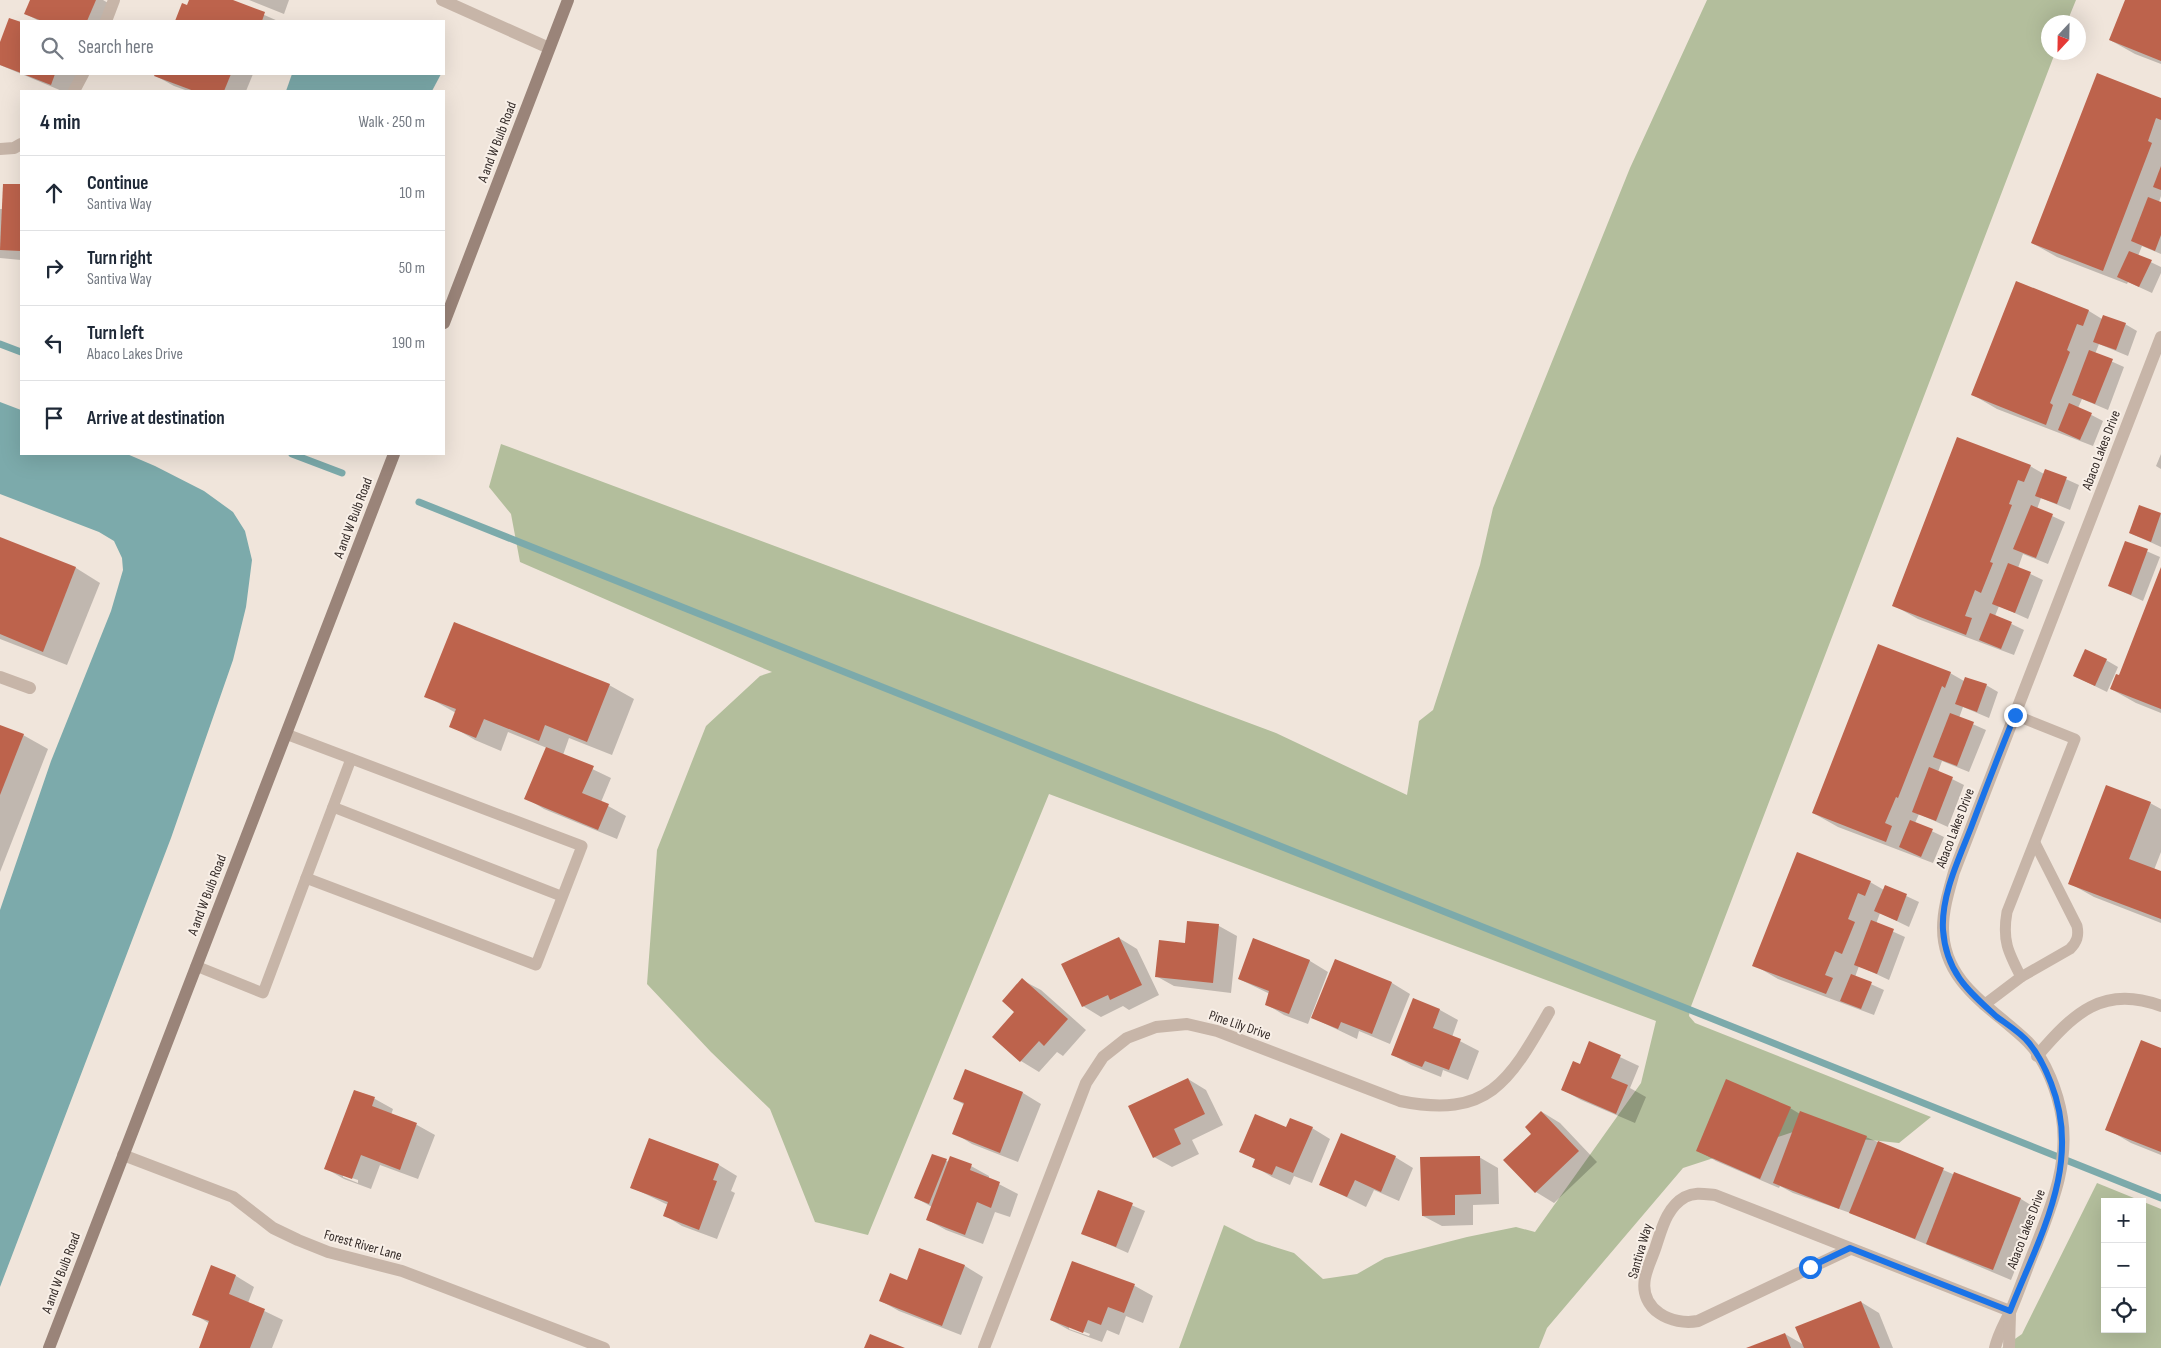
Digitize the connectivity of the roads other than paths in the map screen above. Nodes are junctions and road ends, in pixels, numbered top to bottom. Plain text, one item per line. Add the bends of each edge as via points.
1 (114, 0) edge
2 (442, 0) edge
3 (568, 0) edge
4 (106, 20) edge
5 (549, 48) junction
6 (82, 75) edge
7 (75, 90) edge
8 (20, 145) edge
9 (0, 149) edge
10 (445, 320) edge
11 (2161, 337) edge
12 (394, 455) edge
13 (0, 677) edge
14 (30, 688) dead end
15 (2015, 715) junction
16 (286, 734) junction
17 (351, 758) junction
18 (333, 807) junction
19 (2035, 842) junction
20 (306, 878) junction
21 (562, 896) junction
22 (196, 966) junction
23 (2021, 977) junction
24 (1984, 1005) junction
25 (2161, 1006) edge
26 (1549, 1012) dead end
27 (2037, 1056) junction
28 (123, 1155) junction
29 (1850, 1248) junction
30 (2010, 1311) junction
31 (600, 1347) edge
32 (49, 1348) edge
33 (984, 1348) edge
34 (1995, 1348) edge
35 (2009, 1348) edge

1 - 4 street
2 - 5 street
3 - 5 street, A and W Bulb Road
5 - 10 street, A and W Bulb Road
6 - 7 street
8 - 9 street
11 - 15 street, Abaco Lakes Drive
12 - 16 street, A and W Bulb Road
13 - 14 street
15 - 19 lane via 2075,739
15 - 24 street, Abaco Lakes Drive via 1954,872 1943,928 1947,955 1957,976
16 - 17 lane
16 - 22 street, A and W Bulb Road
17 - 18 lane
17 - 21 lane via 582,846
18 - 20 lane
18 - 21 lane
19 - 23 lane via 2004,930 2008,951
19 - 23 lane via 2077,926 2078,935 2076,944 2070,949
20 - 21 lane via 536,965
20 - 22 lane via 263,993
22 - 28 street, A and W Bulb Road
23 - 24 lane
24 - 27 street, Abaco Lakes Drive via 2029,1043
25 - 27 street via 2129,998 2106,1000 2074,1018
26 - 33 street, Pine Lily Drive via 1522,1060 1506,1079 1484,1096 1460,1104 1429,1107 1400,1101 1209,1029 1187,1024 1156,1027 1127,1038 1103,1057 1086,1082
27 - 30 street, Abaco Lakes Drive via 2051,1083 2062,1118 2061,1175
28 - 31 street, Forest River Lane via 233,1197 272,1228 298,1240 328,1252 402,1271
28 - 32 street, A and W Bulb Road
29 - 29 street, Santiva Way via 1715,1195 1697,1193 1684,1198 1665,1219 1645,1279 1645,1294 1662,1316 1686,1324 1698,1322
29 - 30 street, Santiva Way
30 - 34 street, Abaco Lakes Drive via 1997,1335
30 - 35 street, Abaco Lakes Drive

